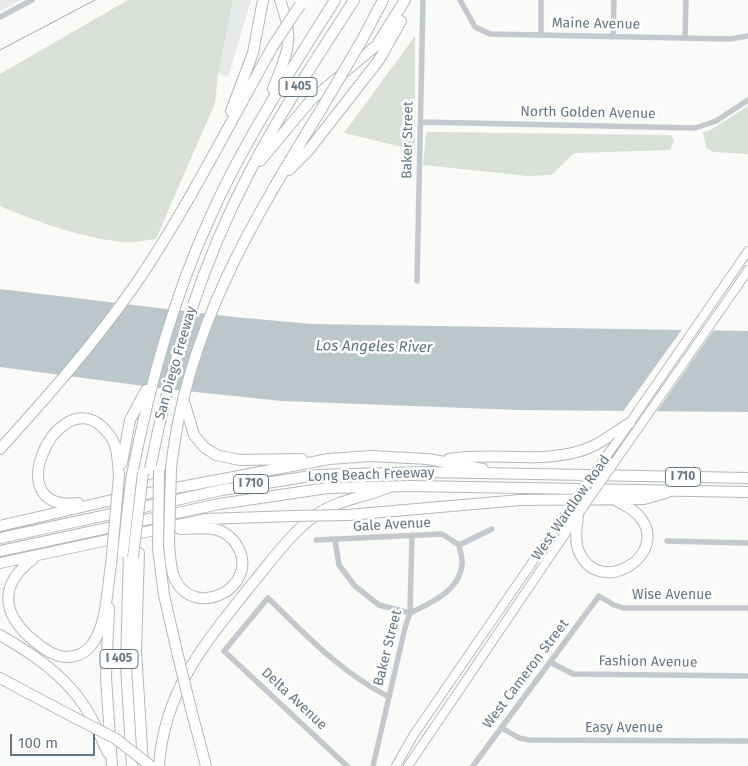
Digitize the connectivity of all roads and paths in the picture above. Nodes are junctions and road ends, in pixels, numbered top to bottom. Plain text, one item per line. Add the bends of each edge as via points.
1 (32, 0) edge
2 (263, 0) edge
3 (280, 0) edge
4 (335, 0) edge
5 (342, 0) edge
6 (346, 0) edge
7 (354, 0) edge
8 (382, 0) edge
9 (405, 0) edge
10 (410, 0) edge
11 (423, 0) edge
12 (460, 0) edge
13 (541, 0) edge
14 (614, 0) edge
15 (686, 0) edge
16 (302, 3) edge
17 (0, 17) edge
18 (541, 35) junction
19 (613, 36) junction
20 (748, 36) edge
21 (685, 38) junction
22 (748, 100) edge
23 (265, 111) junction
24 (421, 122) junction
25 (224, 136) junction
26 (247, 177) junction
27 (277, 182) junction
28 (205, 250) junction
29 (748, 251) edge
30 (748, 270) edge
31 (417, 280) dead end
32 (154, 376) junction
33 (183, 397) junction
34 (151, 423) junction
35 (630, 423) junction
36 (155, 444) junction
37 (0, 449) edge
38 (329, 459) junction
39 (443, 460) junction
40 (508, 474) junction
41 (120, 476) junction
42 (140, 476) junction
43 (748, 478) edge
44 (392, 486) junction
45 (676, 490) junction
46 (748, 492) edge
47 (112, 500) junction
48 (616, 500) junction
49 (581, 510) junction
50 (0, 526) edge
51 (492, 529) dead end
52 (151, 530) junction
53 (412, 535) junction
54 (0, 538) edge
55 (316, 540) dead end
56 (335, 540) junction
57 (667, 540) dead end
58 (748, 543) edge
59 (459, 545) junction
60 (0, 551) edge
61 (131, 553) junction
62 (40, 554) junction
63 (0, 563) edge
64 (110, 565) junction
65 (599, 596) joint
66 (748, 608) edge
67 (410, 613) junction
68 (0, 635) edge
69 (550, 662) junction
70 (748, 676) edge
71 (0, 678) edge
72 (389, 697) junction
73 (502, 728) junction
74 (748, 742) edge
75 (111, 763) edge
76 (127, 766) edge
77 (134, 766) edge
78 (143, 766) edge
79 (150, 766) edge
80 (159, 766) edge
81 (206, 766) edge
82 (347, 766) edge
83 (373, 766) edge
84 (396, 766) edge
85 (408, 766) edge
86 (473, 766) edge

1 - 17 street
2 - 25 highway via 254,53 228,117
3 - 23 highway via 290,43
4 - 23 highway, San Diego Freeway / I 405
5 - 28 highway via 252,145
6 - 28 highway via 275,114 230,195
7 - 26 highway, San Diego Freeway / I 405 via 290,99
8 - 27 highway, bridge via 362,40
9 - 26 highway via 377,45 311,100
10 - 27 highway via 379,60 308,151
11 - 24 street, Baker Street
12 - 18 street, Maine Avenue via 469,19 482,32
13 - 18 street
14 - 19 street
15 - 21 street
16 - 25 highway, bridge via 273,46
18 - 19 street, Maine Avenue
19 - 21 street, Maine Avenue
20 - 21 street, Maine Avenue
22 - 24 street, North Golden Avenue via 716,121 695,128
23 - 28 highway, San Diego Freeway / I 405 via 219,197
24 - 31 street, Baker Street
25 - 37 highway via 166,238 99,334
26 - 28 highway, San Diego Freeway / I 405
27 - 33 highway via 239,249 206,322
28 - 32 highway, San Diego Freeway / I 405 via 178,296
28 - 34 highway, San Diego Freeway / I 405 via 186,323
29 - 35 main road, West Wardlow Road
30 - 49 main road, West Wardlow Road, bridge
32 - 34 highway, San Diego Freeway / I 405
32 - 41 highway via 130,420
33 - 38 highway via 191,428 204,447 216,455 231,460
33 - 52 highway, bridge via 171,468 169,543 174,576 190,595 204,599 232,589 241,575 240,552 235,542 222,532 202,528
34 - 36 highway, San Diego Freeway / I 405
34 - 42 highway, San Diego Freeway / I 405
35 - 39 highway via 585,450 564,455 474,455
35 - 84 main road, West Wardlow Road, bridge via 413,736
36 - 42 highway, San Diego Freeway / I 405
36 - 81 highway, bridge via 159,470 158,548 164,595
38 - 39 highway via 371,456
38 - 47 highway
39 - 40 highway
40 - 43 highway, Long Beach Freeway / I 710
40 - 54 highway, Long Beach Freeway / I 710 via 385,472 308,476 222,490
41 - 47 highway via 116,446 110,435 95,422 83,419 69,421 57,428 38,450 30,467 32,486 48,502 65,505
41 - 64 highway, bridge
42 - 61 highway, San Diego Freeway / I 405
42 - 61 highway, San Diego Freeway / I 405, bridge
44 - 45 highway, Long Beach Freeway / I 710
44 - 60 highway, Long Beach Freeway / I 710 via 328,488 257,497
44 - 80 highway via 321,512 284,544 188,669 168,714
45 - 46 highway, Long Beach Freeway / I 710
45 - 48 highway via 644,500
47 - 50 highway
48 - 49 highway via 640,516 647,534 644,552 625,570 604,572 586,562 577,544
48 - 52 highway, bridge via 520,500 348,515 223,517
49 - 85 main road, West Wardlow Road
51 - 59 street
52 - 62 highway
53 - 56 street, Gale Avenue
53 - 59 street, Gale Avenue via 442,534
53 - 67 street, Baker Street
55 - 56 street, Gale Avenue
56 - 67 street via 339,565 355,586 379,605
57 - 58 street
59 - 67 street via 462,565 454,584 440,599
61 - 76 highway, San Diego Freeway / I 405 via 120,659
61 - 77 highway via 130,689
61 - 78 highway, San Diego Freeway / I 405
62 - 63 highway
62 - 64 highway via 11,576 5,594 6,607 11,619 25,633 60,656 77,655 93,642 102,619
64 - 75 highway via 106,678
65 - 66 street, Wise Avenue via 623,608
65 - 69 street, West Cameron Street
67 - 72 street, Baker Street
68 - 75 highway via 47,667 76,694 90,714
69 - 70 street, Fashion Avenue via 573,674
69 - 73 street, West Cameron Street
71 - 79 highway, bridge via 116,739
72 - 82 street, Delta Avenue via 360,682 268,598 224,651
72 - 83 street, Baker Street
73 - 74 street, Easy Avenue via 529,740
73 - 86 street, West Cameron Street

